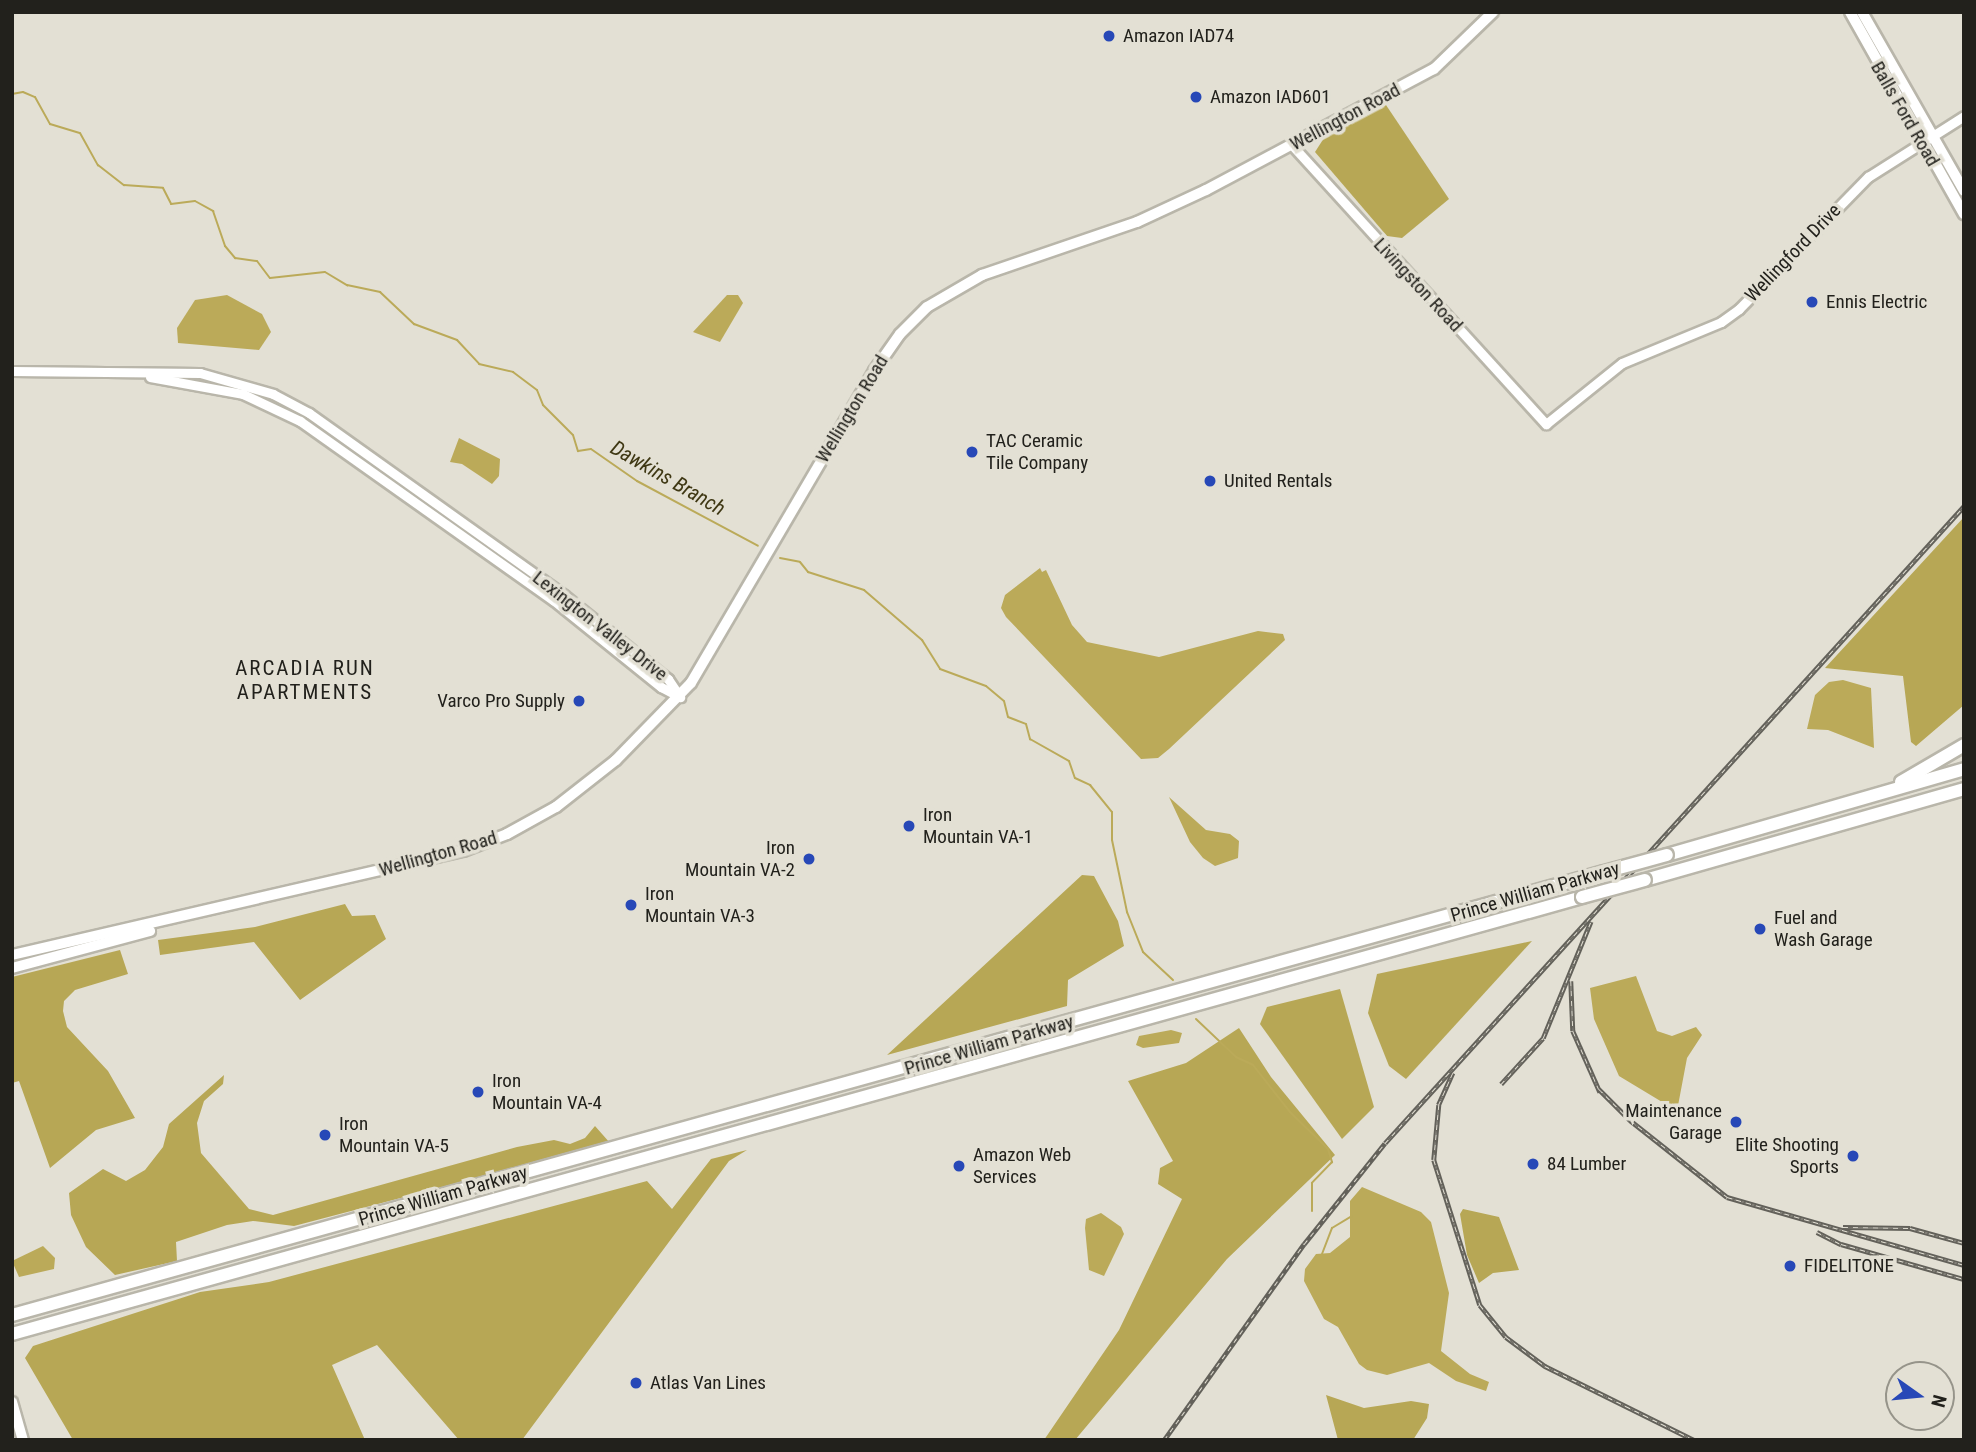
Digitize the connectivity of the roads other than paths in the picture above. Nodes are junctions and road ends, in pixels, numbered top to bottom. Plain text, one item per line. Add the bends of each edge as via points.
1 (1493, 12) edge
2 (1850, 12) edge
3 (1862, 12) edge
4 (1964, 116) edge
5 (1931, 137) junction
6 (1920, 143) junction
7 (1291, 145) junction
8 (1964, 191) edge
9 (1964, 214) edge
10 (12, 371) edge
11 (129, 373) junction
12 (1546, 425) joint
13 (349, 442) junction
14 (342, 450) junction
15 (509, 555) junction
16 (503, 564) junction
17 (680, 697) junction
18 (1964, 745) edge
19 (1964, 769) edge
20 (1964, 789) edge
21 (1964, 794) edge
22 (1941, 798) junction
23 (1863, 800) junction
24 (301, 889) junction
25 (12, 955) edge
26 (12, 968) edge
27 (12, 1315) edge
28 (12, 1334) edge
29 (12, 1402) edge
30 (23, 1440) edge

1 - 7 main road, Wellington Road via 1434,69
2 - 6 main road, Balls Ford Road
3 - 5 main road, Balls Ford Road
4 - 5 street, Wellingford Drive
5 - 6 street, Wellingford Drive
5 - 8 main road, Balls Ford Road
6 - 9 main road, Balls Ford Road
6 - 12 street, Wellingford Drive via 1862,182 1739,309 1721,322 1622,363
7 - 12 street, Livingston Road
7 - 17 main road, Wellington Road via 1152,215 966,282 915,318 874,370
10 - 11 street, Lexington Valley Drive
11 - 13 street, Lexington Valley Drive via 181,372 238,381 291,402
11 - 14 street, Lexington Valley Drive via 243,394 300,421
13 - 14 street
13 - 15 street, Lexington Valley Drive
14 - 16 street, Lexington Valley Drive
15 - 16 street
15 - 17 street, Lexington Valley Drive via 661,673
16 - 17 street, Lexington Valley Drive
17 - 24 main road, Wellington Road via 593,780 516,830 463,851
18 - 23 highway via 1922,772
19 - 23 highway, Prince William Parkway
20 - 22 highway, Prince William Parkway
21 - 22 highway
22 - 28 highway, Prince William Parkway, bridge
23 - 27 highway, Prince William Parkway, bridge
24 - 25 main road, Wellington Road
24 - 26 main road, Wellington Road
29 - 30 main road

